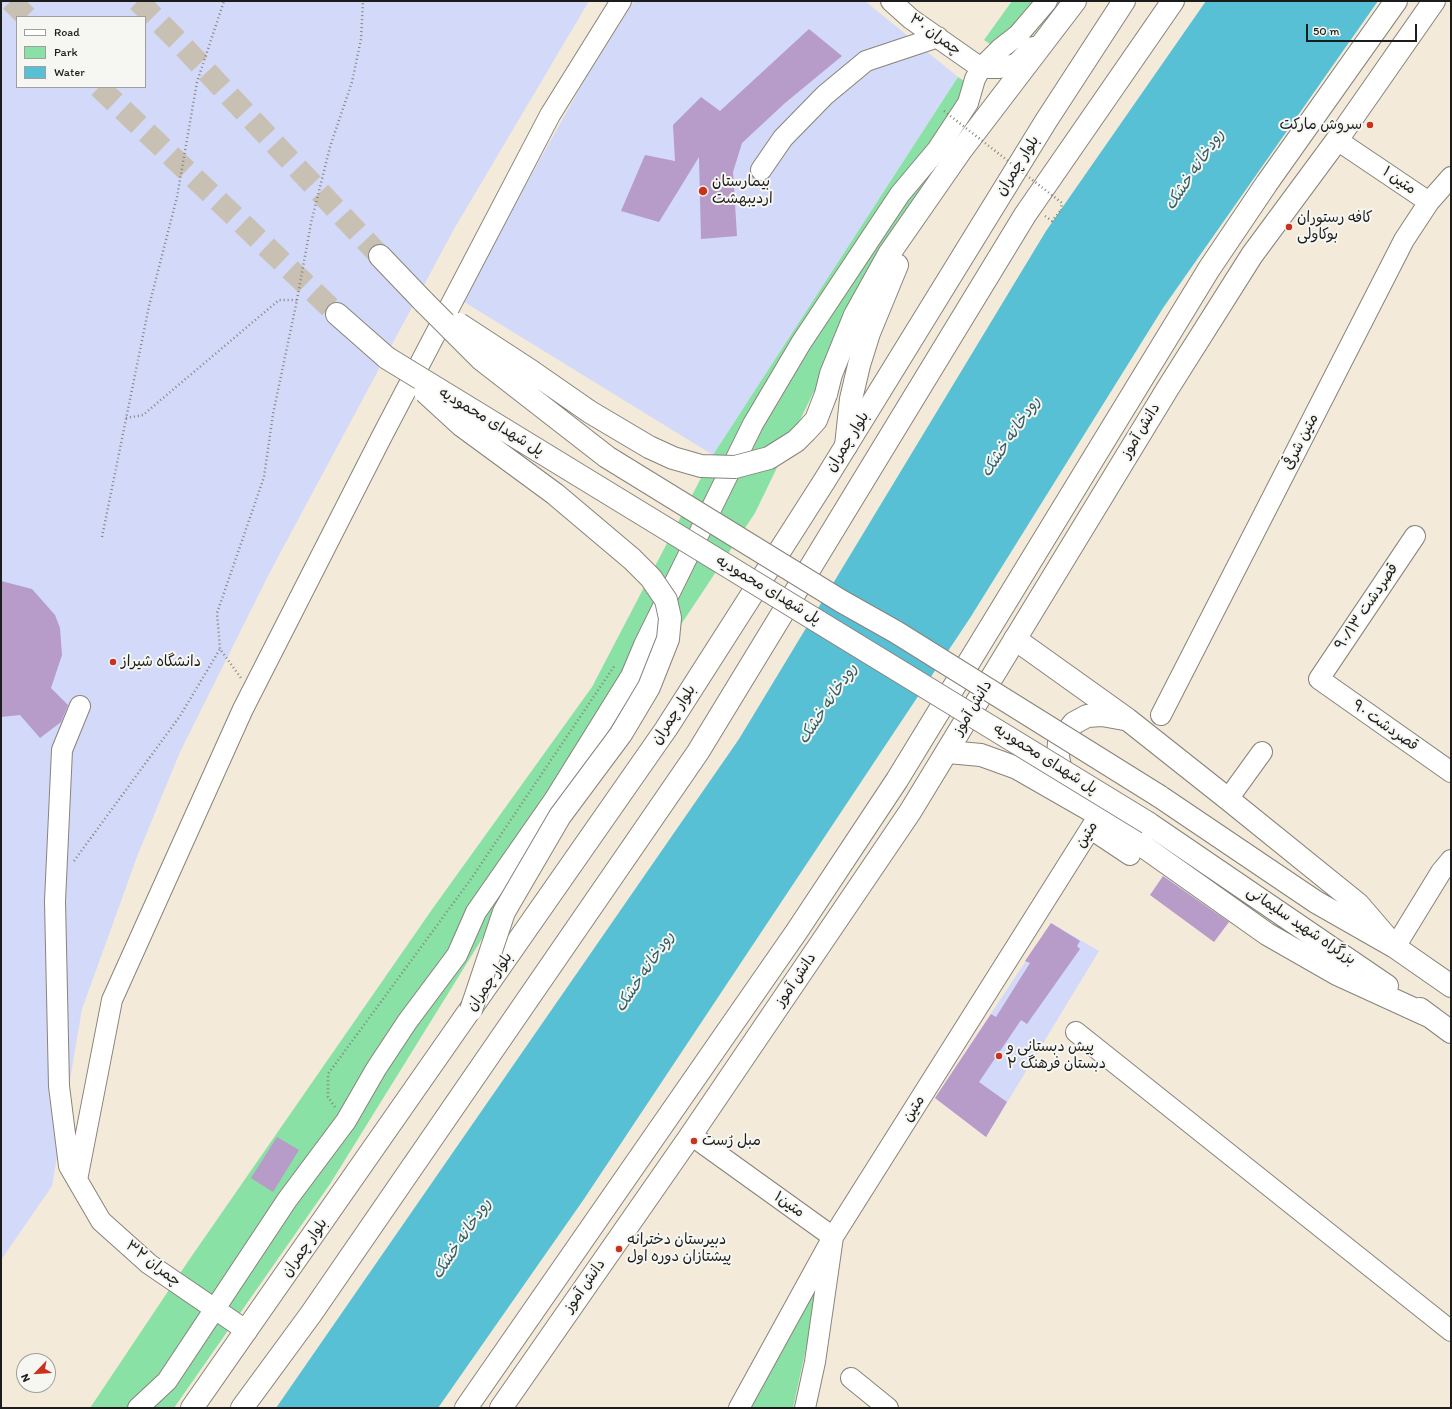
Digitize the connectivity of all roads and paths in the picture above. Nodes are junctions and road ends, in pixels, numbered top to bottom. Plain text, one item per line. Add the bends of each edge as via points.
1 (224, 1) edge
2 (363, 1) edge
3 (620, 1) edge
4 (891, 1) edge
5 (1124, 1) edge
6 (1173, 1) edge
7 (1396, 1) edge
8 (1434, 1) edge
9 (1063, 4) edge
10 (938, 37) junction
11 (981, 68) junction
12 (944, 111) dead end
13 (1336, 140) junction
14 (761, 170) dead end
15 (1451, 177) edge
16 (932, 191) junction
17 (1429, 202) junction
18 (1061, 210) dead end
19 (911, 222) junction
20 (380, 256) tunnel mouth
21 (297, 300) junction
22 (424, 302) junction
23 (337, 314) tunnel mouth
24 (387, 358) junction
25 (126, 418) junction
26 (846, 446) junction
27 (1415, 536) dead end
28 (102, 537) dead end
29 (1014, 639) junction
30 (220, 649) junction
31 (616, 664) dead end
32 (1319, 679) joint
33 (253, 690) junction
34 (80, 706) dead end
35 (1161, 715) dead end
36 (1127, 719) junction
37 (948, 752) junction
38 (1262, 752) dead end
39 (1451, 772) edge
40 (1159, 796) joint
41 (1228, 799) junction
42 (1090, 816) junction
43 (1148, 823) joint
44 (1130, 855) dead end
45 (74, 862) dead end
46 (1446, 866) edge
47 (1395, 947) junction
48 (1451, 986) edge
49 (471, 1010) junction
50 (1431, 1017) junction
51 (1076, 1032) dead end
52 (1451, 1032) edge
53 (346, 1122) junction
54 (690, 1135) junction
55 (77, 1180) junction
56 (833, 1237) junction
57 (214, 1308) junction
58 (247, 1331) junction
59 (1451, 1331) edge
60 (851, 1378) dead end
61 (138, 1408) edge
62 (192, 1408) edge
63 (242, 1408) edge
64 (466, 1408) edge
65 (501, 1408) edge
66 (739, 1408) edge
67 (805, 1408) edge
68 (888, 1408) edge

1 - 25 path via 197,82 177,197 149,306
2 - 21 path via 361,38 352,82 330,147 311,223
3 - 33 street via 550,115
4 - 10 street, ۳۰ چمران
5 - 26 main road, بلوار چمران via 1034,140
6 - 63 main road via 1025,214 698,752 311,1314
7 - 64 main road, دانش آموز via 1209,269 897,780 810,912
8 - 13 main road, دانش آموز
9 - 11 street via 1024,58 1016,64 999,68
9 - 16 main road
10 - 11 street, ۳۰ چمران
10 - 14 street via 866,61 825,94 783,138
11 - 16 street via 986,86 982,105
11 - 53 street via 974,79 968,103 937,150 900,194 801,343 753,424 631,676 554,800 476,912 457,955 407,1022
12 - 18 path, bridge via 1062,203
13 - 17 street, متین ۱ via 1370,160
13 - 29 main road, دانش آموز via 1252,256
15 - 17 street, متین شرقی
16 - 19 main road
17 - 35 street, متین شرقی via 1404,240
19 - 22 main road, bridge via 889,254 855,315 816,420 796,441 769,458 735,467 701,466 673,458 649,447 590,412
19 - 26 main road via 859,365 851,399
20 - 22 main road
21 - 25 path via 279,300 143,415
21 - 30 path via 273,414 264,477 217,613
22 - 40 main road, پل شهدای محمودیه, bridge via 481,359 607,457 909,640
23 - 24 main road
24 - 43 main road, پل شهدای محمودیه, bridge
24 - 49 main road, bridge via 461,425 555,494 632,559 651,578 666,600 670,618 668,639 649,687 621,734 560,816 504,912
25 - 28 path
26 - 49 main road, بلوار چمران via 666,729
27 - 32 street, ۹۰/۱۳ قصردشت
29 - 36 main road
29 - 37 main road, دانش آموز
30 - 33 path via 235,672
30 - 45 path via 180,716
31 - 53 path via 471,879 328,1074 328,1097
32 - 39 street, ۹۰ قصردشت
33 - 55 street via 112,1000
34 - 55 street, ۳۲ چمران via 62,750 55,901 59,1086 68,1166
36 - 41 main road
36 - 42 main road via 1102,715 1087,716 1074,722 1059,742 1058,757 1063,781
37 - 42 main road via 981,755 1017,768
37 - 54 main road, دانش آموز via 910,812
38 - 41 street
40 - 47 main road, بزرگراه شهید سلیمانی via 1316,902
41 - 47 main road via 1358,904
42 - 44 street
42 - 50 main road via 1267,934 1337,974
42 - 56 street, متین
43 - 50 main road, بزرگراه شهید سلیمانی
46 - 47 street
47 - 48 main road, بزرگراه شهید سلیمانی
49 - 58 main road, بلوار چمران
50 - 52 main road, بزرگراه شهید سلیمانی
51 - 59 street
53 - 57 street via 287,1200
54 - 56 street, متین۱
54 - 65 main road, دانش آموز
55 - 57 street, ۳۲ چمران via 101,1221 149,1264
56 - 66 street, متین
56 - 67 street via 815,1362
57 - 58 street, ۳۲ چمران
57 - 61 street via 192,1346 167,1381
58 - 62 main road, بلوار چمران
60 - 68 street

